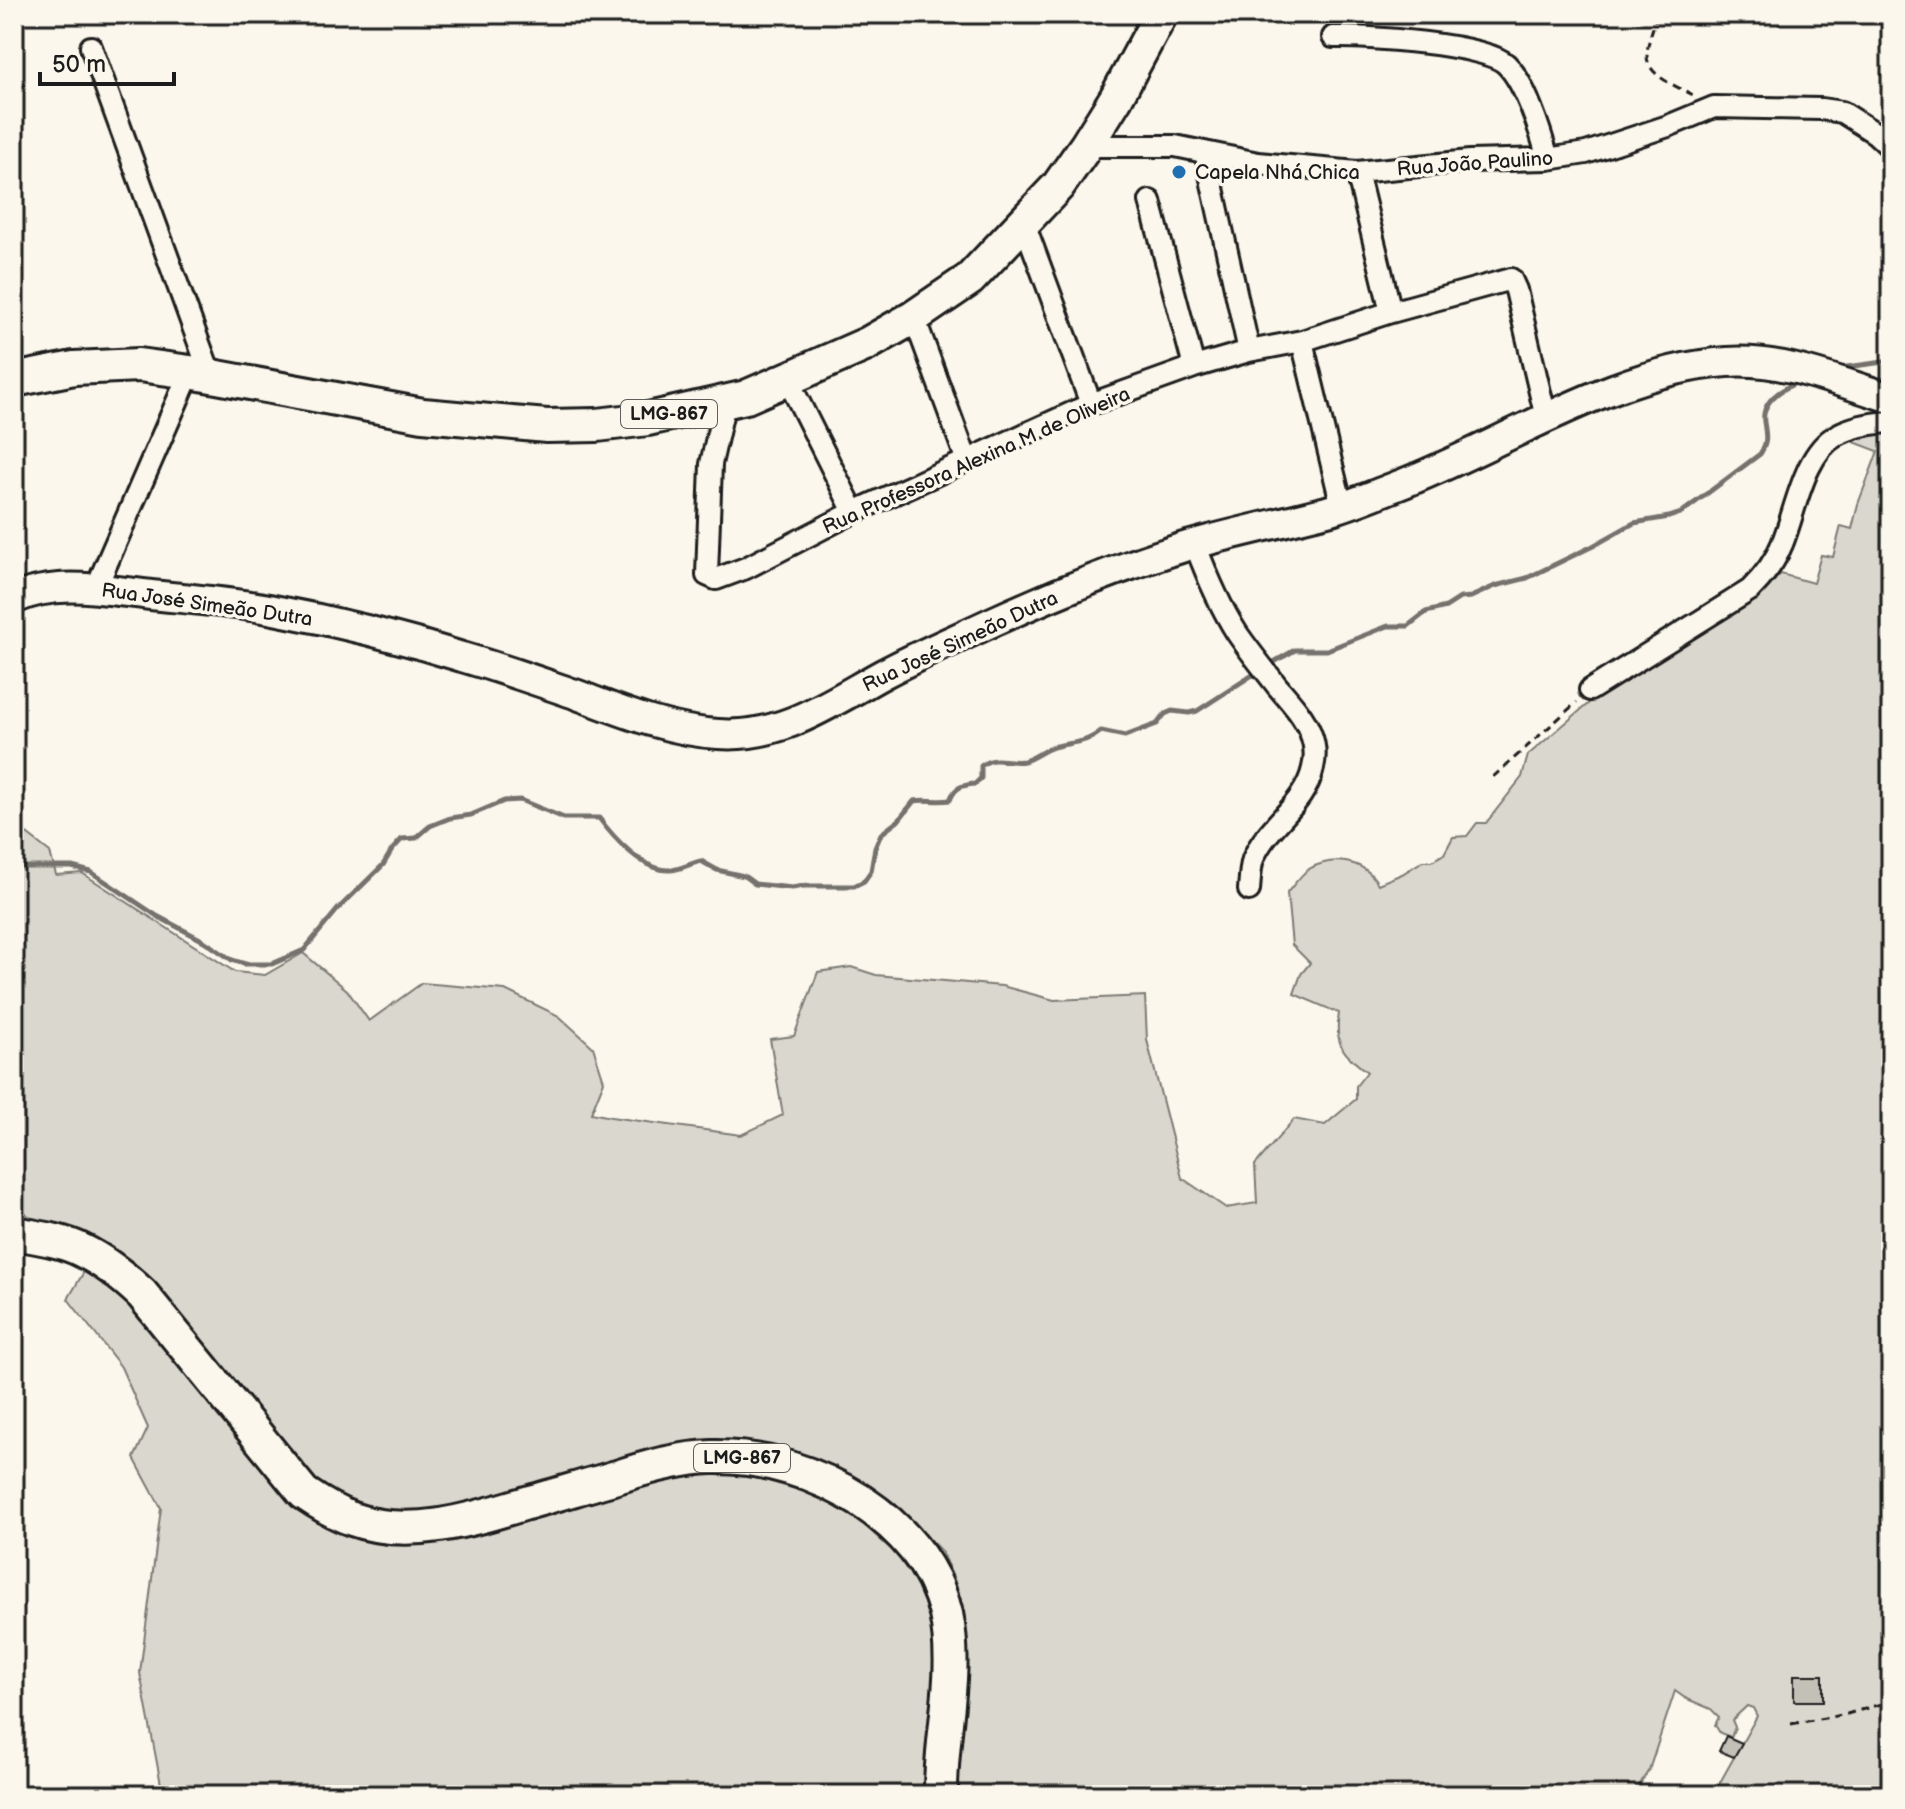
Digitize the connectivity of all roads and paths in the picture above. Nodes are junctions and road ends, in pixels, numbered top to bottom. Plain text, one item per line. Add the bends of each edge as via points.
1 (1161, 14) edge
2 (1657, 14) edge
3 (1333, 37) dead end
4 (91, 47) dead end
5 (1714, 107) junction
6 (1086, 146) junction
7 (1891, 148) edge
8 (1205, 152) junction
9 (1548, 159) junction
10 (1357, 172) junction
11 (1150, 201) dead end
12 (1024, 223) junction
13 (1391, 312) junction
14 (914, 317) junction
15 (1302, 341) junction
16 (1249, 351) junction
17 (1194, 367) junction
18 (201, 374) junction
19 (14, 380) edge
20 (788, 380) junction
21 (1891, 398) edge
22 (725, 402) junction
23 (1091, 404) junction
24 (1546, 418) junction
25 (1891, 422) edge
26 (967, 461) junction
27 (1342, 507) junction
28 (854, 512) junction
29 (1195, 544) junction
30 (96, 588) junction
31 (14, 599) edge
32 (1590, 690) joint
33 (1493, 777) dead end
34 (1249, 890) dead end
35 (14, 1233) edge
36 (1891, 1701) edge
37 (1791, 1724) dead end
38 (941, 1795) edge

1 - 6 main road, LMG-867
2 - 5 path via 1646,54 1649,66
3 - 9 street via 1426,43 1504,61 1521,88
4 - 18 street
5 - 7 street via 1842,112
5 - 9 street, Rua João Paulino via 1616,144
6 - 8 street, Rua João Paulino
6 - 12 main road, LMG-867
8 - 10 street, Rua João Paulino
8 - 16 street
9 - 10 street, Rua João Paulino
10 - 13 street
11 - 17 street
12 - 14 main road, LMG-867 via 970,279
12 - 23 street
13 - 15 street, Rua Professora Alexina M de Oliveira
13 - 24 street, Rua Professora Alexina M de Oliveira via 1511,279
14 - 20 main road, LMG-867
14 - 26 street
15 - 16 street, Rua Professora Alexina M de Oliveira
15 - 27 street
16 - 17 street, Rua Professora Alexina M de Oliveira
17 - 23 street, Rua Professora Alexina M de Oliveira
18 - 19 main road, LMG-867 via 139,365 74,368
18 - 22 main road, LMG-867 via 423,415 547,426 648,419
18 - 30 street
20 - 22 main road, LMG-867
20 - 28 street
21 - 24 main road, Rua José Simeão Dutra via 1800,370 1728,362 1659,375
22 - 28 street, Rua Professora Alexina M de Oliveira via 711,464 707,575 716,579 746,568
23 - 26 street, Rua Professora Alexina M de Oliveira
24 - 27 main road, Rua José Simeão Dutra
25 - 32 street via 1853,428 1835,435 1821,449 1809,467 1782,545 1750,590
26 - 28 street, Rua Professora Alexina M de Oliveira
27 - 29 main road, Rua José Simeão Dutra
29 - 30 main road, Rua José Simeão Dutra via 1000,618 807,717 753,733 722,735 644,719 456,655 344,625 266,609
29 - 34 street via 1224,611 1300,713 1315,747 1310,781 1259,846
30 - 31 main road, Rua José Simeão Dutra via 50,588
32 - 33 path
35 - 38 main road, LMG-867 via 80,1249 119,1273 142,1294 304,1493 354,1520 417,1528 462,1522 639,1470 709,1457 779,1465 844,1490 904,1537 937,1584 951,1648
36 - 37 path

